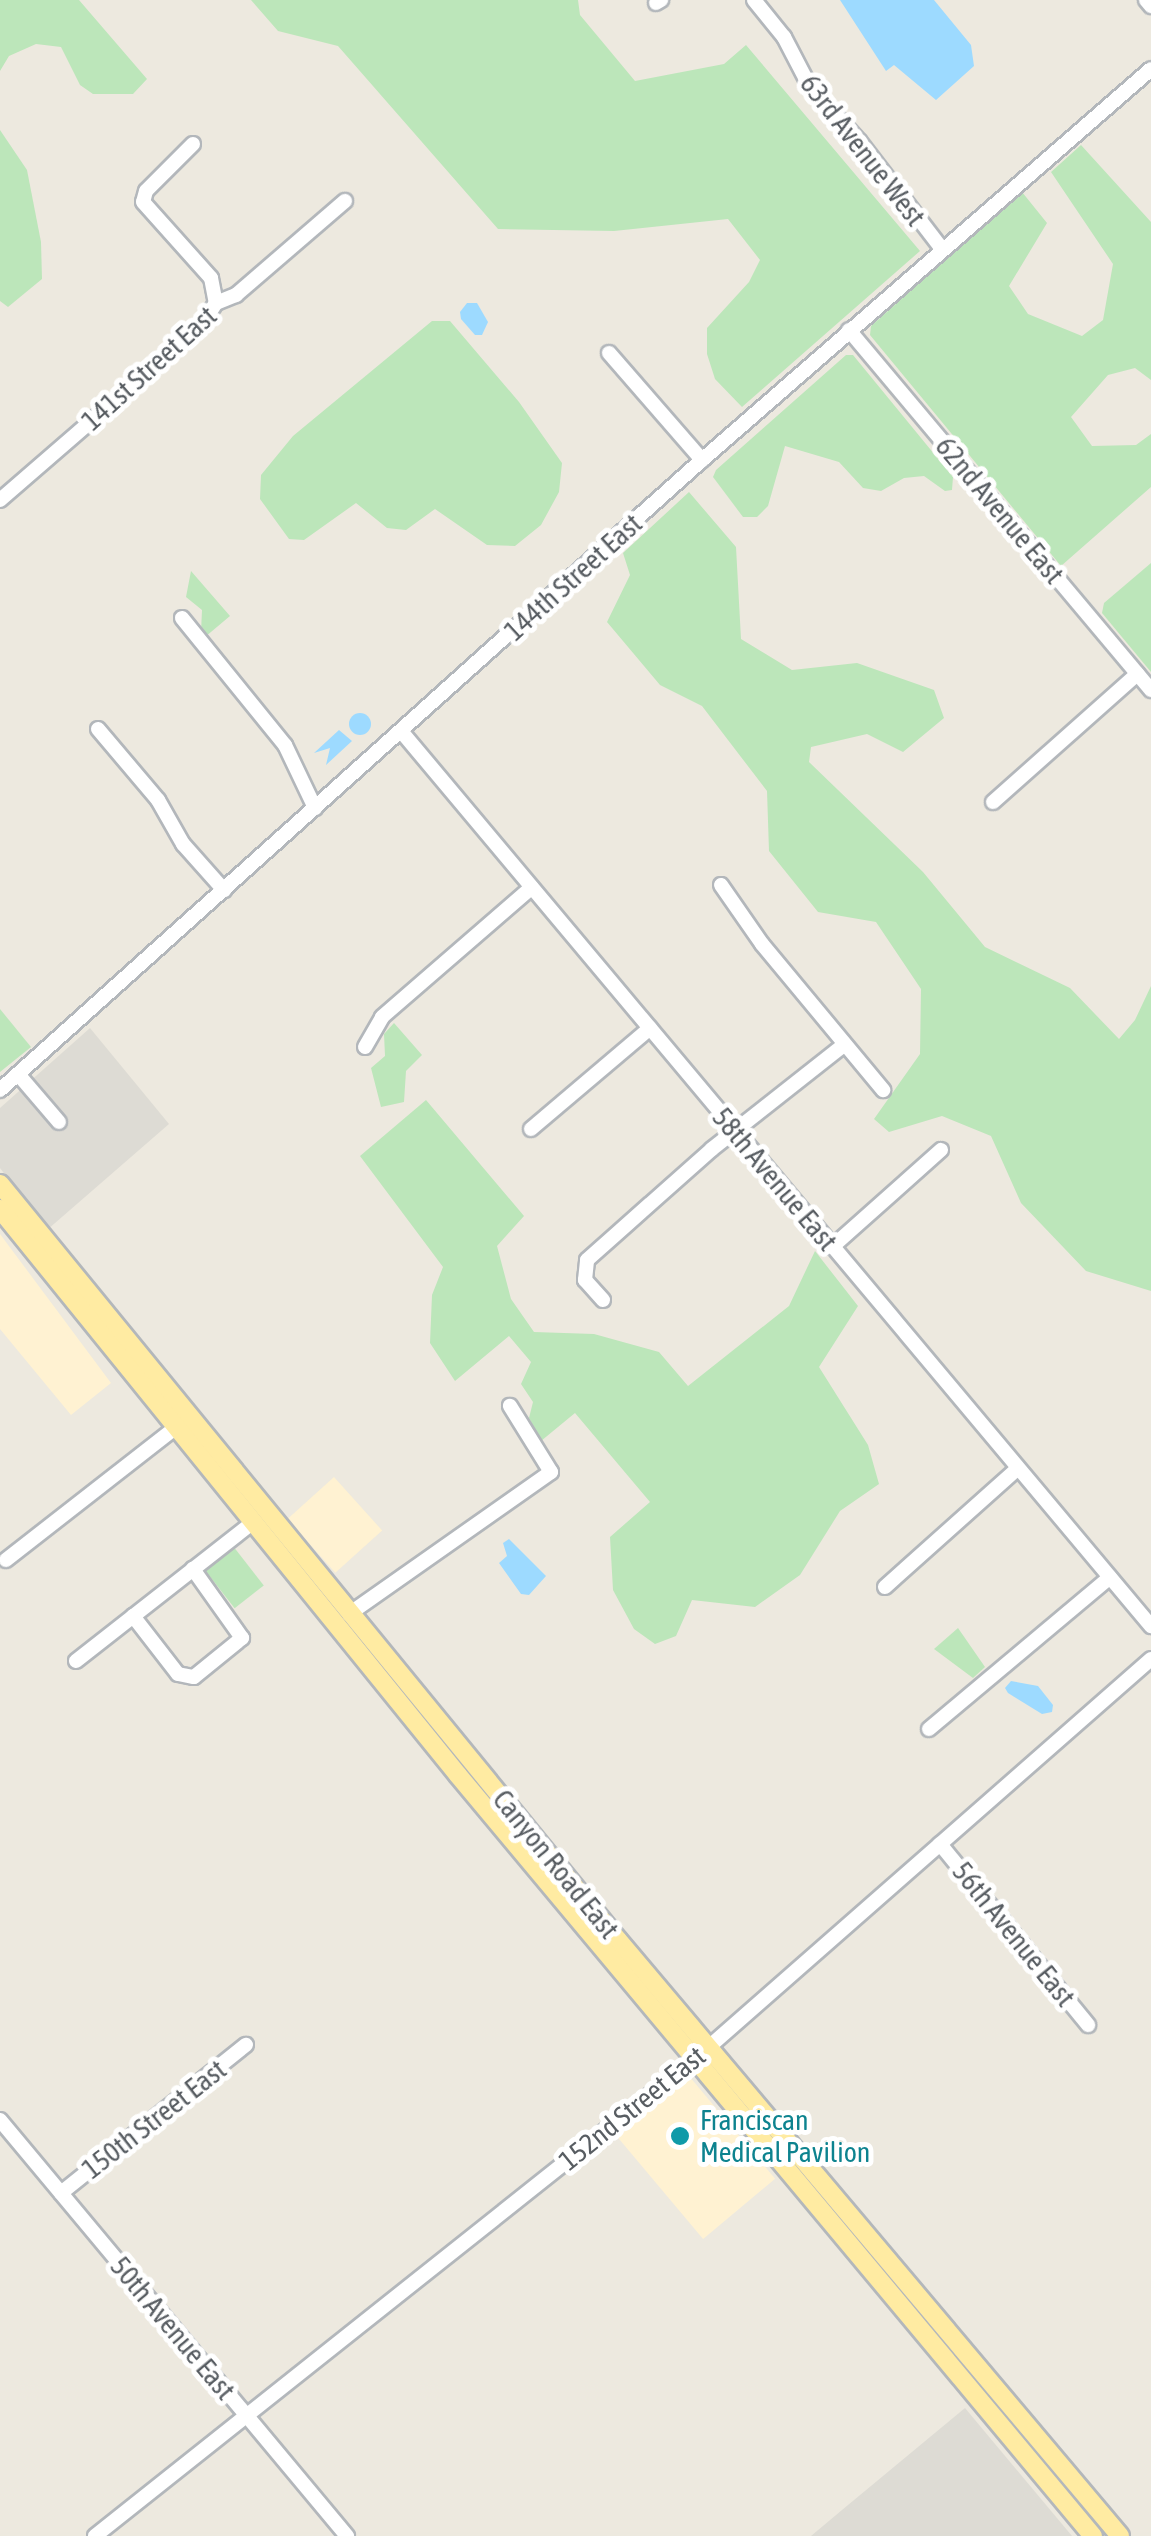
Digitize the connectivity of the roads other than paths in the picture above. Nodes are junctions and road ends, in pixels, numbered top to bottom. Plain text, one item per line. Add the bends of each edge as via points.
1 (754, 0) edge
2 (1146, 0) edge
3 (1151, 6) edge
4 (1151, 68) edge
5 (193, 144) dead end
6 (345, 201) dead end
7 (942, 249) junction
8 (216, 303) junction
9 (849, 330) junction
10 (609, 352) dead end
11 (702, 460) junction
12 (0, 500) edge
13 (182, 618) dead end
14 (1137, 674) junction
15 (1151, 690) edge
16 (98, 728) dead end
17 (401, 731) junction
18 (992, 802) dead end
19 (316, 808) junction
20 (721, 885) dead end
21 (532, 887) junction
22 (224, 890) junction
23 (650, 1028) junction
24 (845, 1044) junction
25 (365, 1046) dead end
26 (18, 1074) junction
27 (0, 1090) edge
28 (884, 1090) dead end
29 (59, 1122) dead end
30 (531, 1129) dead end
31 (737, 1133) junction
32 (942, 1150) dead end
33 (0, 1184) edge
34 (0, 1209) edge
35 (832, 1248) junction
36 (603, 1300) dead end
37 (510, 1406) dead end
38 (176, 1427) junction
39 (1018, 1468) junction
40 (252, 1523) junction
41 (6, 1560) dead end
42 (193, 1569) junction
43 (1110, 1577) junction
44 (885, 1587) dead end
45 (349, 1614) junction
46 (133, 1616) junction
47 (1151, 1626) edge
48 (350, 1644) junction
49 (1151, 1659) edge
50 (76, 1661) dead end
51 (408, 1685) junction
52 (930, 1729) dead end
53 (940, 1844) junction
54 (1088, 2025) dead end
55 (246, 2045) dead end
56 (700, 2054) junction
57 (0, 2120) edge
58 (61, 2193) junction
59 (246, 2416) junction
60 (96, 2536) edge
61 (347, 2536) edge
62 (1094, 2536) edge
63 (1120, 2536) edge

1 - 7 street, 63rd Avenue West via 784,37 810,87
2 - 3 street
4 - 7 street, 144th Street East
5 - 8 street via 142,202 211,278
6 - 8 street, 141st Street East via 236,295
7 - 9 street, 144th Street East
8 - 12 street, 141st Street East via 202,326
9 - 11 street, 144th Street East
9 - 14 street, 62nd Avenue East
10 - 11 street
11 - 17 street, 144th Street East
13 - 19 street via 286,746
14 - 15 street, 62nd Avenue East
14 - 18 street
16 - 22 street
17 - 19 street, 144th Street East
17 - 21 street, 58th Avenue East
19 - 22 street, 144th Street East
20 - 24 street
21 - 23 street, 58th Avenue East
21 - 25 street via 382,1017
22 - 26 street, 144th Street East
23 - 30 street
23 - 31 street, 58th Avenue East
24 - 28 street
24 - 31 street
26 - 27 street, 144th Street East
26 - 29 street
31 - 35 street, 58th Avenue East
31 - 36 street via 587,1260 586,1280
32 - 35 street
33 - 45 main road, Canyon Road East
34 - 38 main road, Canyon Road East
35 - 39 street, 58th Avenue East
37 - 45 street via 551,1472
38 - 40 main road, Canyon Road East
38 - 41 street
39 - 43 street, 58th Avenue East
39 - 44 street
40 - 42 street
40 - 48 main road, Canyon Road East
42 - 46 street
42 - 46 street via 242,1638 194,1677 178,1674
43 - 47 street, 58th Avenue East
43 - 52 street
45 - 51 main road, Canyon Road East
46 - 50 street
48 - 51 main road via 401,1688
48 - 56 main road, Canyon Road East
49 - 53 street, 152nd Street East
51 - 56 main road, Canyon Road East
53 - 54 street, 56th Avenue East
53 - 56 street, 152nd Street East
55 - 58 street, 150th Street East
56 - 59 street, 152nd Street East
56 - 62 main road, Canyon Road East
56 - 63 main road, Canyon Road East
57 - 58 street, 50th Avenue East
58 - 59 street, 50th Avenue East
59 - 60 street, 152nd Street East
59 - 61 street, 50th Avenue East

